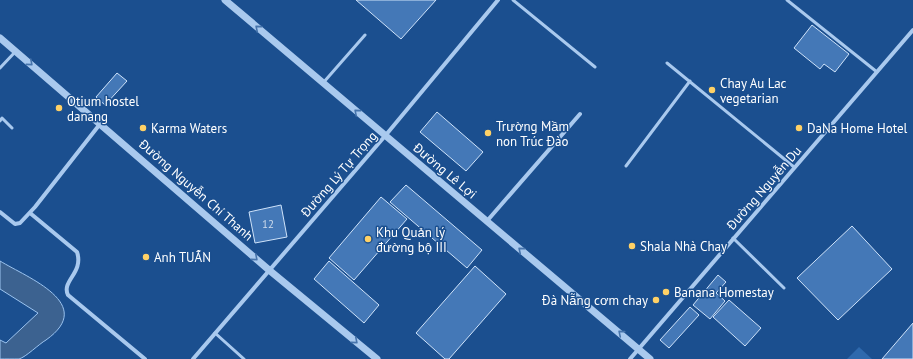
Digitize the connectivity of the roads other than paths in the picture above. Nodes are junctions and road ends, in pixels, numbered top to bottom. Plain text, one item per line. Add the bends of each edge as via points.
1 (224, 0) edge
2 (498, 0) edge
3 (513, 0) edge
4 (787, 0) edge
5 (913, 30) edge
6 (365, 35) dead end
7 (0, 38) edge
8 (16, 51) junction
9 (667, 63) dead end
10 (596, 67) dead end
11 (0, 68) edge
12 (877, 72) junction
13 (690, 81) junction
14 (323, 83) junction
15 (580, 114) dead end
16 (0, 121) edge
17 (100, 124) junction
18 (12, 128) dead end
19 (385, 136) junction
20 (626, 166) dead end
21 (794, 167) junction
22 (0, 212) edge
23 (30, 213) junction
24 (487, 221) junction
25 (733, 238) junction
26 (269, 270) junction
27 (784, 288) dead end
28 (215, 333) junction
29 (638, 349) junction
30 (145, 359) edge
31 (193, 359) edge
32 (244, 359) edge
33 (377, 359) edge
34 (630, 359) edge
35 (650, 359) edge

14 -> 1 street, Đường Lê Lợi
2 - 19 street, Đường Lý Tự Trọng
3 - 10 lane
4 - 12 lane
5 - 12 street, Đường Nguyễn Du
6 - 14 lane
7 - 8 street, Đường Nguyễn Chí Thanh
8 - 11 lane
8 -> 17 street, Đường Nguyễn Chí Thanh
9 - 13 lane
12 - 21 street, Đường Nguyễn Du
13 - 20 lane
13 - 21 lane
19 -> 14 street, Đường Lê Lợi
15 - 24 street
16 - 18 lane via 2,118
17 - 23 street
17 -> 26 street, Đường Nguyễn Chí Thanh
19 - 24 street, Đường Lê Lợi
19 - 26 street, Đường Lý Tự Trọng
21 - 25 street, Đường Nguyễn Du
22 - 23 street via 18,225
23 - 30 street via 77,252 79,265 66,285 68,295
29 -> 24 street, Đường Lê Lợi
25 - 27 lane
25 - 29 street, Đường Nguyễn Du
26 - 28 street, Đường Lý Tự Trọng
26 -> 33 street, Đường Nguyễn Chí Thanh
28 - 31 street, Đường Lý Tự Trọng
28 - 32 lane
29 - 34 street, Đường Nguyễn Du
29 - 35 street, Đường Lê Lợi

